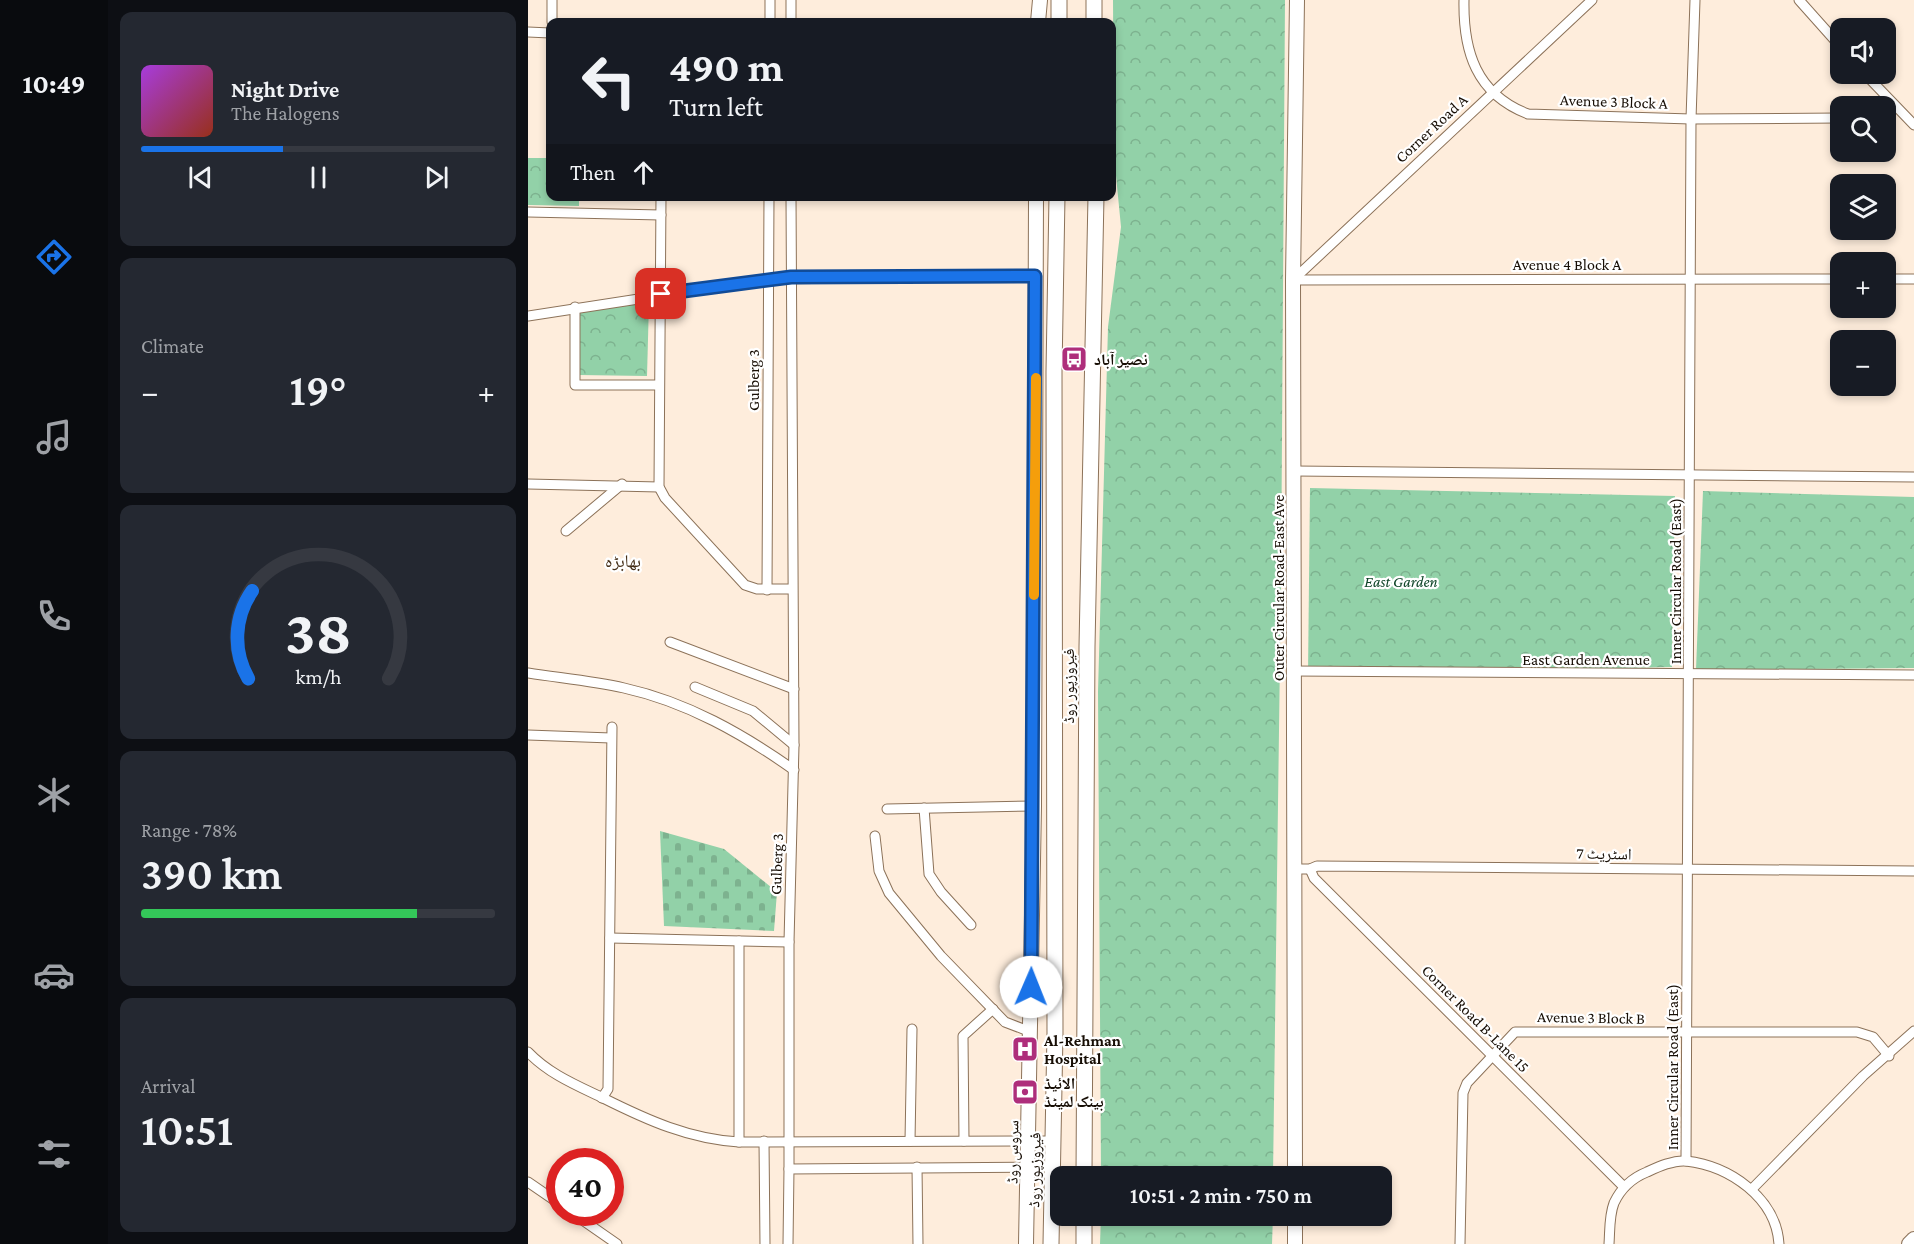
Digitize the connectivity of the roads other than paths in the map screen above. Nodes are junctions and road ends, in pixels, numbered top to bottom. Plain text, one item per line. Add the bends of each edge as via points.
1 (552, 0) edge
2 (770, 0) edge
3 (791, 0) edge
4 (1040, 0) edge
5 (1059, 0) edge
6 (1094, 0) edge
7 (1297, 0) edge
8 (1464, 0) edge
9 (1592, 0) edge
10 (1695, 0) edge
11 (1799, 0) edge
12 (552, 18) edge
13 (770, 18) edge
14 (791, 18) edge
15 (1038, 18) edge
16 (1059, 18) edge
17 (1094, 18) edge
18 (528, 32) edge
19 (546, 33) edge
20 (1830, 35) edge
21 (1873, 84) edge
22 (1492, 92) junction
23 (1882, 96) edge
24 (1896, 111) edge
25 (1830, 118) edge
26 (1691, 119) junction
27 (1914, 125) edge
28 (661, 201) edge
29 (769, 201) edge
30 (791, 201) edge
31 (1036, 201) edge
32 (1057, 201) edge
33 (1096, 201) edge
34 (528, 212) edge
35 (661, 215) junction
36 (1035, 276) junction
37 (791, 277) junction
38 (768, 279) junction
39 (1690, 279) junction
40 (1830, 279) edge
41 (1896, 279) edge
42 (1914, 279) edge
43 (1293, 280) junction
44 (661, 294) junction
45 (575, 308) junction
46 (528, 316) edge
47 (659, 385) junction
48 (1295, 471) junction
49 (1690, 474) junction
50 (1914, 477) edge
51 (528, 484) edge
52 (622, 484) junction
53 (659, 487) junction
54 (566, 531) dead end
55 (792, 589) junction
56 (768, 590) junction
57 (670, 642) dead end
58 (1293, 671) junction
59 (528, 673) edge
60 (1690, 674) junction
61 (1914, 675) edge
62 (695, 687) dead end
63 (794, 688) junction
64 (612, 727) dead end
65 (528, 735) edge
66 (611, 738) junction
67 (794, 745) junction
68 (794, 770) junction
69 (1034, 806) junction
70 (924, 808) junction
71 (887, 809) dead end
72 (875, 837) dead end
73 (1295, 868) junction
74 (1310, 869) junction
75 (1688, 869) junction
76 (1914, 871) edge
77 (972, 925) dead end
78 (610, 938) junction
79 (739, 941) junction
80 (789, 942) junction
81 (993, 1009) junction
82 (912, 1029) dead end
83 (1914, 1031) edge
84 (1030, 1032) junction
85 (1687, 1033) junction
86 (528, 1052) edge
87 (1492, 1054) junction
88 (1888, 1056) junction
89 (602, 1098) junction
90 (790, 1140) junction
91 (764, 1141) junction
92 (910, 1141) junction
93 (964, 1141) junction
94 (1029, 1141) junction
95 (1052, 1141) junction
96 (739, 1142) junction
97 (1686, 1161) junction
98 (1051, 1166) edge
99 (1084, 1166) edge
100 (1295, 1166) edge
101 (917, 1167) junction
102 (1028, 1167) junction
103 (1050, 1167) edge
104 (789, 1169) junction
105 (528, 1182) edge
106 (1624, 1187) junction
107 (1752, 1189) junction
108 (546, 1194) edge
109 (591, 1226) edge
110 (1051, 1226) edge
111 (1084, 1226) edge
112 (1295, 1226) edge
113 (1914, 1239) edge
114 (616, 1244) edge
115 (765, 1244) edge
116 (788, 1244) edge
117 (918, 1244) edge
118 (1026, 1244) edge
119 (1051, 1244) edge
120 (1084, 1244) edge
121 (1295, 1244) edge
122 (1460, 1244) edge
123 (1609, 1244) edge
124 (1779, 1244) edge
125 (1909, 1244) edge

1 - 12 street
2 - 13 street
3 - 14 street
4 - 15 street
5 - 16 main road
6 - 17 main road
7 - 43 street, Outer Circular Road-East Ave
8 - 22 street, Avenue 3 Block A via 1467,49
9 - 22 street, Corner Road A
10 - 26 street, Inner Circular Road (East)
11 - 20 street
18 - 19 street
21 - 23 street
22 - 26 street, Avenue 3 Block A via 1509,107 1528,114
22 - 43 street, Corner Road A
24 - 27 street
25 - 26 street, Avenue 3 Block A
26 - 39 street, Inner Circular Road (East)
28 - 35 street
29 - 38 street, Gulberg 3
30 - 37 street, Gulberg 3
31 - 36 street, سروس روڈ
32 - 95 main road, فیروزپور روڈ
33 - 99 main road, فیروزپور روڈ via 1087,646
34 - 35 street
35 - 44 street
36 - 37 street
36 - 69 street, سروس روڈ
37 - 38 street
37 - 55 street, Gulberg 3
38 - 44 street
38 - 56 street, Gulberg 3
39 - 40 street, Avenue 4 Block A
39 - 43 street, Avenue 4 Block A
39 - 49 street, Inner Circular Road (East)
41 - 42 street
43 - 48 street, Outer Circular Road-East Ave
44 - 45 street
44 - 47 street
45 - 46 street
45 - 47 street via 575,385
47 - 53 street
48 - 49 street
48 - 58 street, Outer Circular Road-East Ave
49 - 50 street
49 - 60 street, Inner Circular Road (East)
51 - 52 street
52 - 53 street
52 - 54 street
53 - 56 street via 745,585
55 - 56 street
55 - 63 street, Gulberg 3
57 - 63 street
58 - 60 street, East Garden Avenue
58 - 73 street, Outer Circular Road-East Ave
59 - 68 street via 626,688 674,704 743,735
60 - 61 street, East Garden Avenue
60 - 75 street, Inner Circular Road (East)
62 - 67 street via 753,711
63 - 67 street, Gulberg 3
64 - 66 street
65 - 66 street
66 - 78 street
67 - 68 street, Gulberg 3
68 - 80 street, Gulberg 3
69 - 70 street
69 - 84 street, سروس روڈ
70 - 71 street
70 - 77 street via 929,874
72 - 81 street via 879,871 888,892 941,956
73 - 74 street, اسٹریٹ 7
73 - 100 street, Outer Circular Road-East Ave
74 - 75 street, اسٹریٹ 7
74 - 87 street, Corner Road B-Lane 15 via 1314,878
75 - 76 street, اسٹریٹ 7
75 - 85 street, Inner Circular Road (East)
78 - 79 street
78 - 89 street via 608,1089
79 - 80 street
79 - 96 street
80 - 90 street, Gulberg 3
81 - 84 street via 1005,1022
81 - 93 street via 963,1036
82 - 92 street
83 - 88 street
84 - 94 street, سروس روڈ
85 - 87 street, Avenue 3 Block B via 1515,1032
85 - 88 street, Avenue 3 Block B via 1857,1032 1873,1037
85 - 97 street, Inner Circular Road (East)
86 - 89 street via 552,1072
87 - 106 street, Corner Road B-Lane 15
87 - 122 street, Avenue 3 Block B via 1463,1093
88 - 107 street via 1863,1076
89 - 96 street via 678,1132
90 - 91 street
90 - 92 street
90 - 104 street, Gulberg 3
91 - 96 street
91 - 115 street
92 - 93 street
93 - 94 street
94 - 95 street
94 - 102 street, سروس روڈ
95 - 98 main road, فیروزپور روڈ
97 - 106 street via 1655,1168
97 - 107 street via 1724,1173
101 - 102 street
101 - 104 street
101 - 117 street
102 - 103 street
102 - 118 street, سروس روڈ
104 - 116 street, Gulberg 3
105 - 108 street
106 - 123 street via 1611,1216
107 - 124 street via 1774,1222
109 - 114 street
110 - 119 main road, فیروزپور روڈ
111 - 120 main road
112 - 121 street
113 - 125 street

